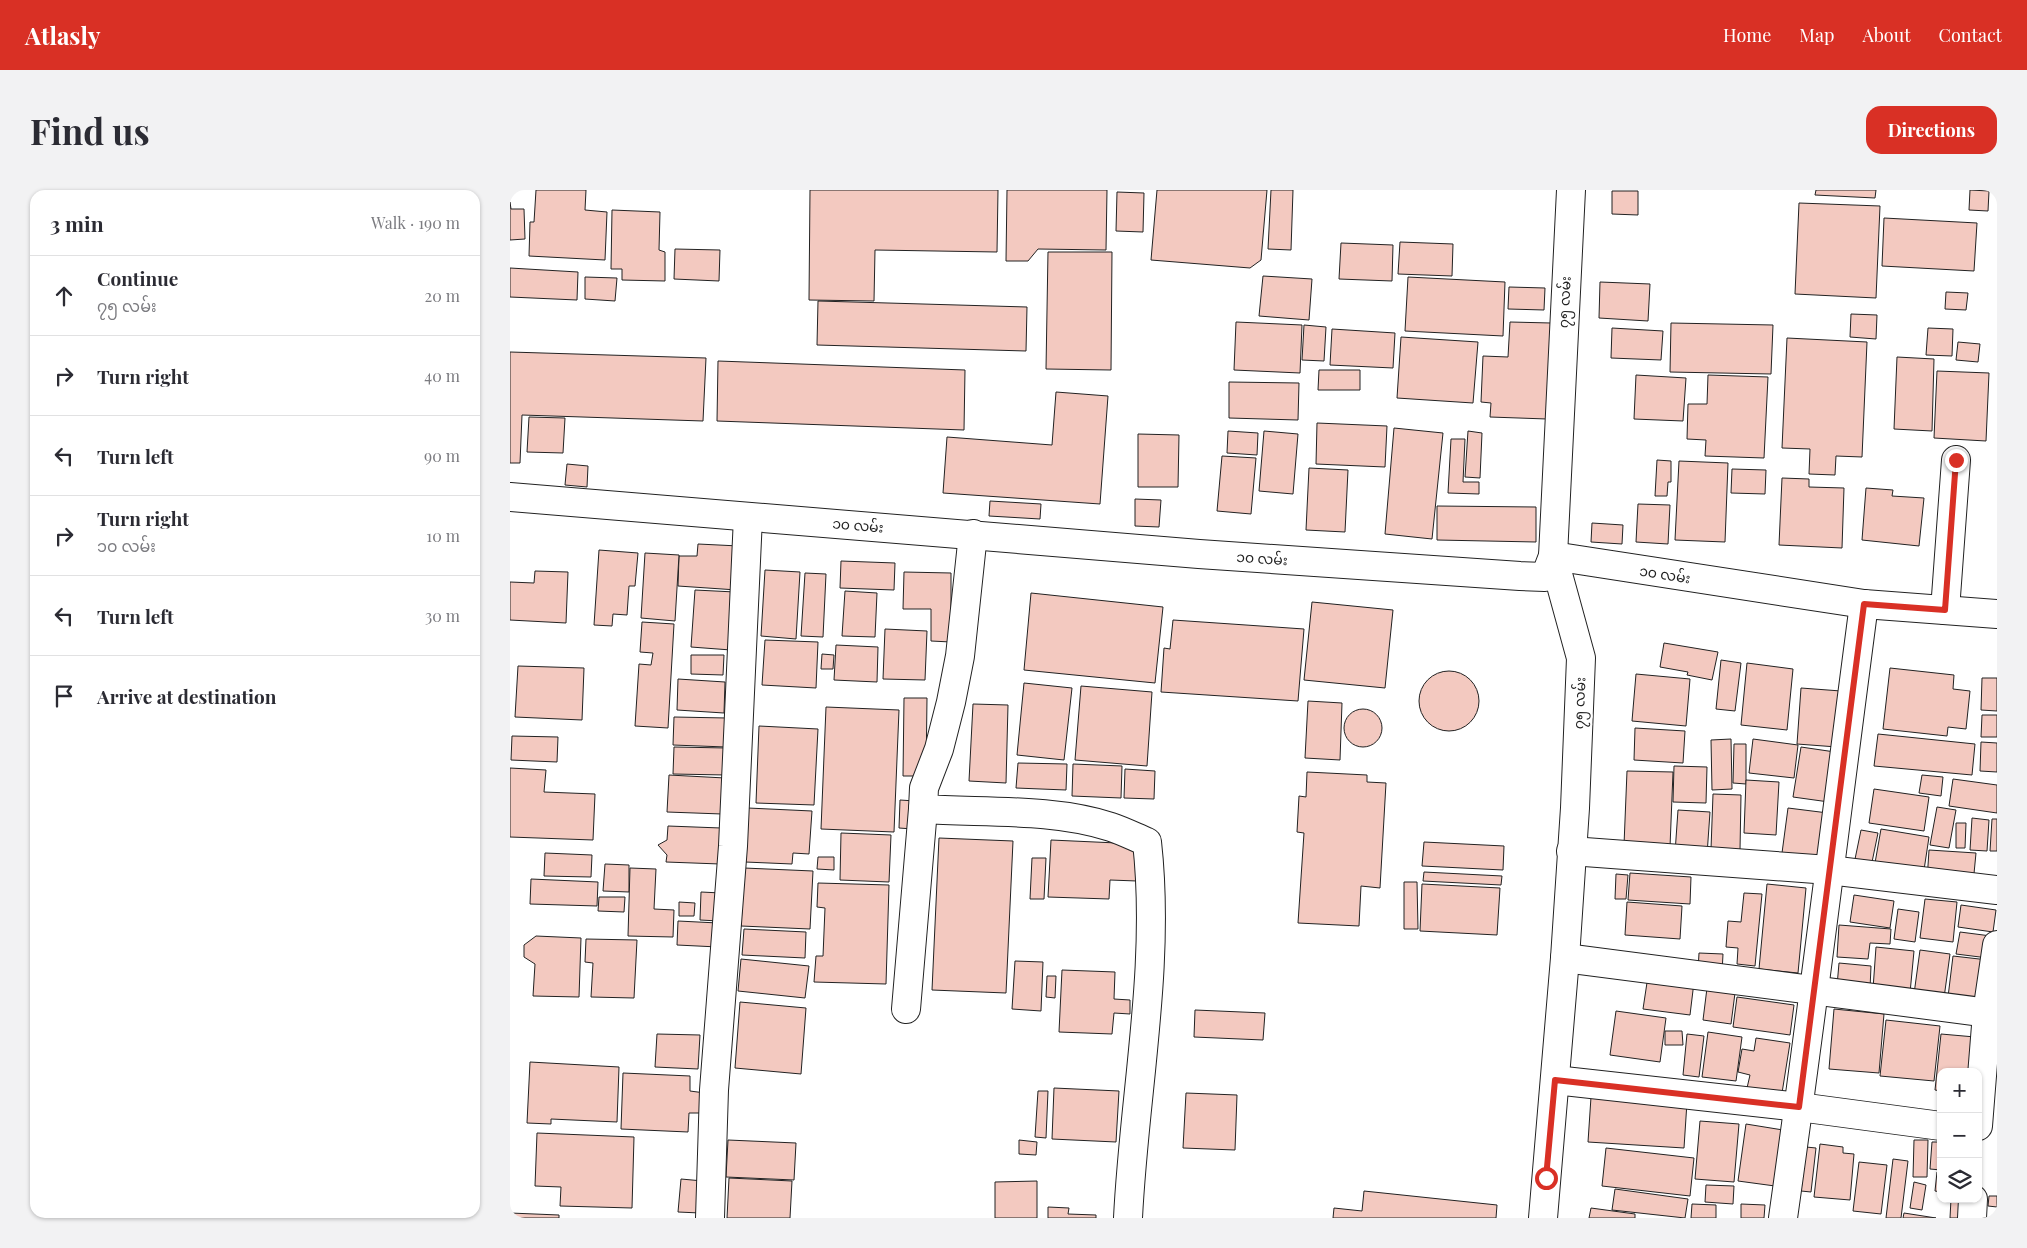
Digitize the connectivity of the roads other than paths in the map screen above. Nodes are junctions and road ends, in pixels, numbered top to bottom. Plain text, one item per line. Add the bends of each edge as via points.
1 (1571, 190) edge
2 (1956, 460) dead end
3 (510, 497) edge
4 (748, 517) junction
5 (974, 534) junction
6 (1553, 556) junction
7 (1864, 604) junction
8 (1945, 610) junction
9 (1997, 614) edge
10 (923, 808) junction
11 (1571, 852) junction
12 (1829, 870) junction
13 (1997, 890) edge
14 (1997, 945) edge
15 (1566, 958) junction
16 (1815, 991) junction
17 (906, 1009) dead end
18 (1992, 1013) edge
19 (1555, 1080) junction
20 (1799, 1107) junction
21 (1980, 1113) edge
22 (1937, 1125) edge
23 (1973, 1203) edge
24 (710, 1218) edge
25 (1128, 1218) edge
26 (1543, 1218) edge
27 (1783, 1218) edge
28 (1972, 1218) edge

1 - 6 street, ၇၅ လမ်း
2 - 8 street
3 - 4 street, ၁၀ လမ်း
4 - 5 street, ၁၀ လမ်း
4 - 24 street via 733,846 714,1090
5 - 6 street, ၁၀ လမ်း via 1199,554 1545,577
5 - 10 street via 956,674 939,749 924,788
6 - 7 street, ၁၀ လမ်း
6 - 11 street, ၇၅ လမ်း via 1581,658
7 - 8 street, ၁၀ လမ်း
7 - 12 street
8 - 9 street, ၁၀ လမ်း
10 - 17 street
10 - 25 street via 1068,818 1110,827 1147,842 1151,883 1150,962
11 - 12 street
11 - 15 street, ၇၅ လမ်း
12 - 13 street
12 - 16 street
14 - 18 street
15 - 16 street
15 - 19 street, ၇၅ လမ်း
16 - 18 street
16 - 20 street
18 - 21 street
19 - 20 street
19 - 26 street, ၇၅ လမ်း
20 - 22 street
20 - 27 street
23 - 28 street

